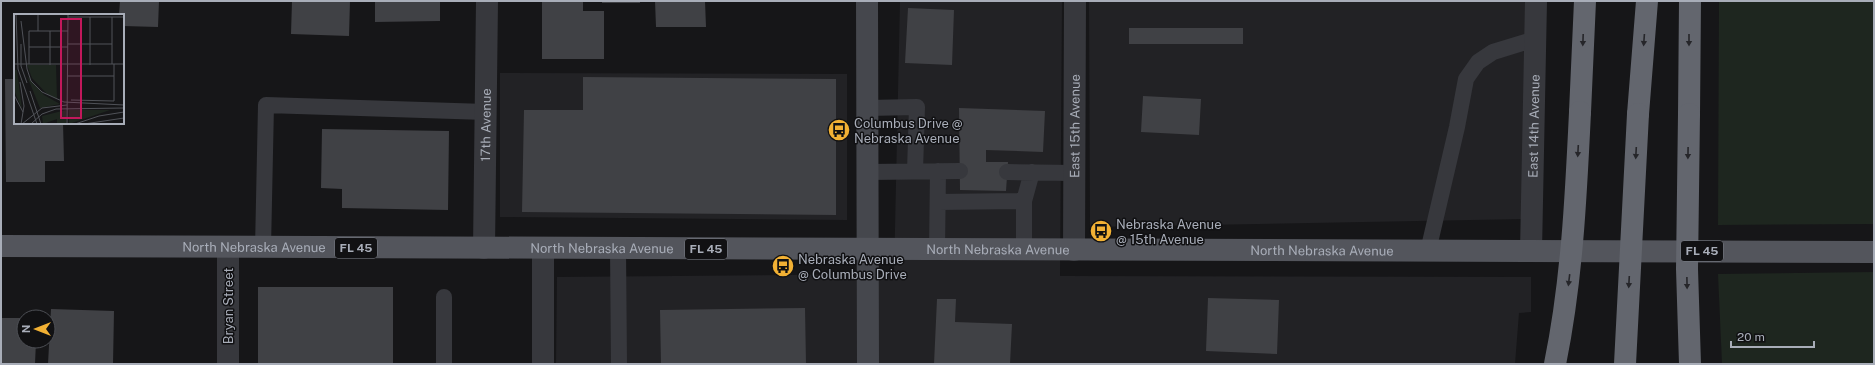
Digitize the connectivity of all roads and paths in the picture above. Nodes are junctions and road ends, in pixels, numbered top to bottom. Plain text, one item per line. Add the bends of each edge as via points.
1 (487, 1) edge
2 (867, 1) edge
3 (1075, 1) edge
4 (1536, 1) edge
5 (1585, 1) edge
6 (1647, 1) edge
7 (1690, 1) edge
8 (1535, 39) junction
9 (867, 108) junction
10 (486, 112) junction
11 (916, 171) junction
12 (938, 171) junction
13 (960, 171) dead end
14 (868, 172) junction
15 (1007, 172) dead end
16 (1032, 172) junction
17 (1074, 173) junction
18 (1024, 201) junction
19 (938, 202) junction
20 (1, 246) edge
21 (228, 248) junction
22 (263, 248) junction
23 (484, 248) junction
24 (543, 248) junction
25 (618, 249) junction
26 (868, 250) junction
27 (937, 250) junction
28 (1024, 250) junction
29 (1074, 250) junction
30 (1428, 251) junction
31 (1531, 251) junction
32 (1874, 252) edge
33 (444, 297) dead end
34 (228, 364) edge
35 (444, 364) edge
36 (543, 364) edge
37 (619, 364) edge
38 (868, 364) edge
39 (1555, 364) edge
40 (1625, 364) edge
41 (1690, 364) edge

1 - 10 street, 17th Avenue
2 - 9 main road
3 - 17 street, East 15th Avenue
4 - 8 street, East 14th Avenue
5 -> 39 highway, bridge via 1572,256
6 -> 40 highway, bridge via 1638,114
7 -> 41 highway, bridge via 1687,269
8 - 30 lane via 1493,52 1478,62 1466,79
8 - 31 street, East 14th Avenue
9 - 11 lane via 917,107
9 - 14 main road
10 - 22 lane via 266,105
10 - 23 street, 17th Avenue
11 - 12 lane
11 - 14 lane
12 - 13 lane
12 - 19 lane
14 - 26 main road
15 - 16 lane
16 - 17 lane
16 - 18 lane
17 - 29 street, East 15th Avenue
18 - 19 lane
18 - 28 lane
19 - 27 lane
20 - 21 main road, North Nebraska Avenue / FL 45
21 - 22 main road, North Nebraska Avenue / FL 45
21 - 34 street, Bryan Street
22 - 23 main road, North Nebraska Avenue / FL 45
23 - 24 main road, North Nebraska Avenue / FL 45
24 - 25 main road, North Nebraska Avenue / FL 45
24 - 36 street
25 - 26 main road, North Nebraska Avenue / FL 45
25 - 37 lane
26 - 27 main road, North Nebraska Avenue / FL 45
26 - 38 main road
27 - 28 main road, North Nebraska Avenue / FL 45
28 - 29 main road, North Nebraska Avenue / FL 45
29 - 30 main road, North Nebraska Avenue / FL 45
30 - 31 main road, North Nebraska Avenue / FL 45
31 - 32 main road, North Nebraska Avenue / FL 45
33 - 35 lane

